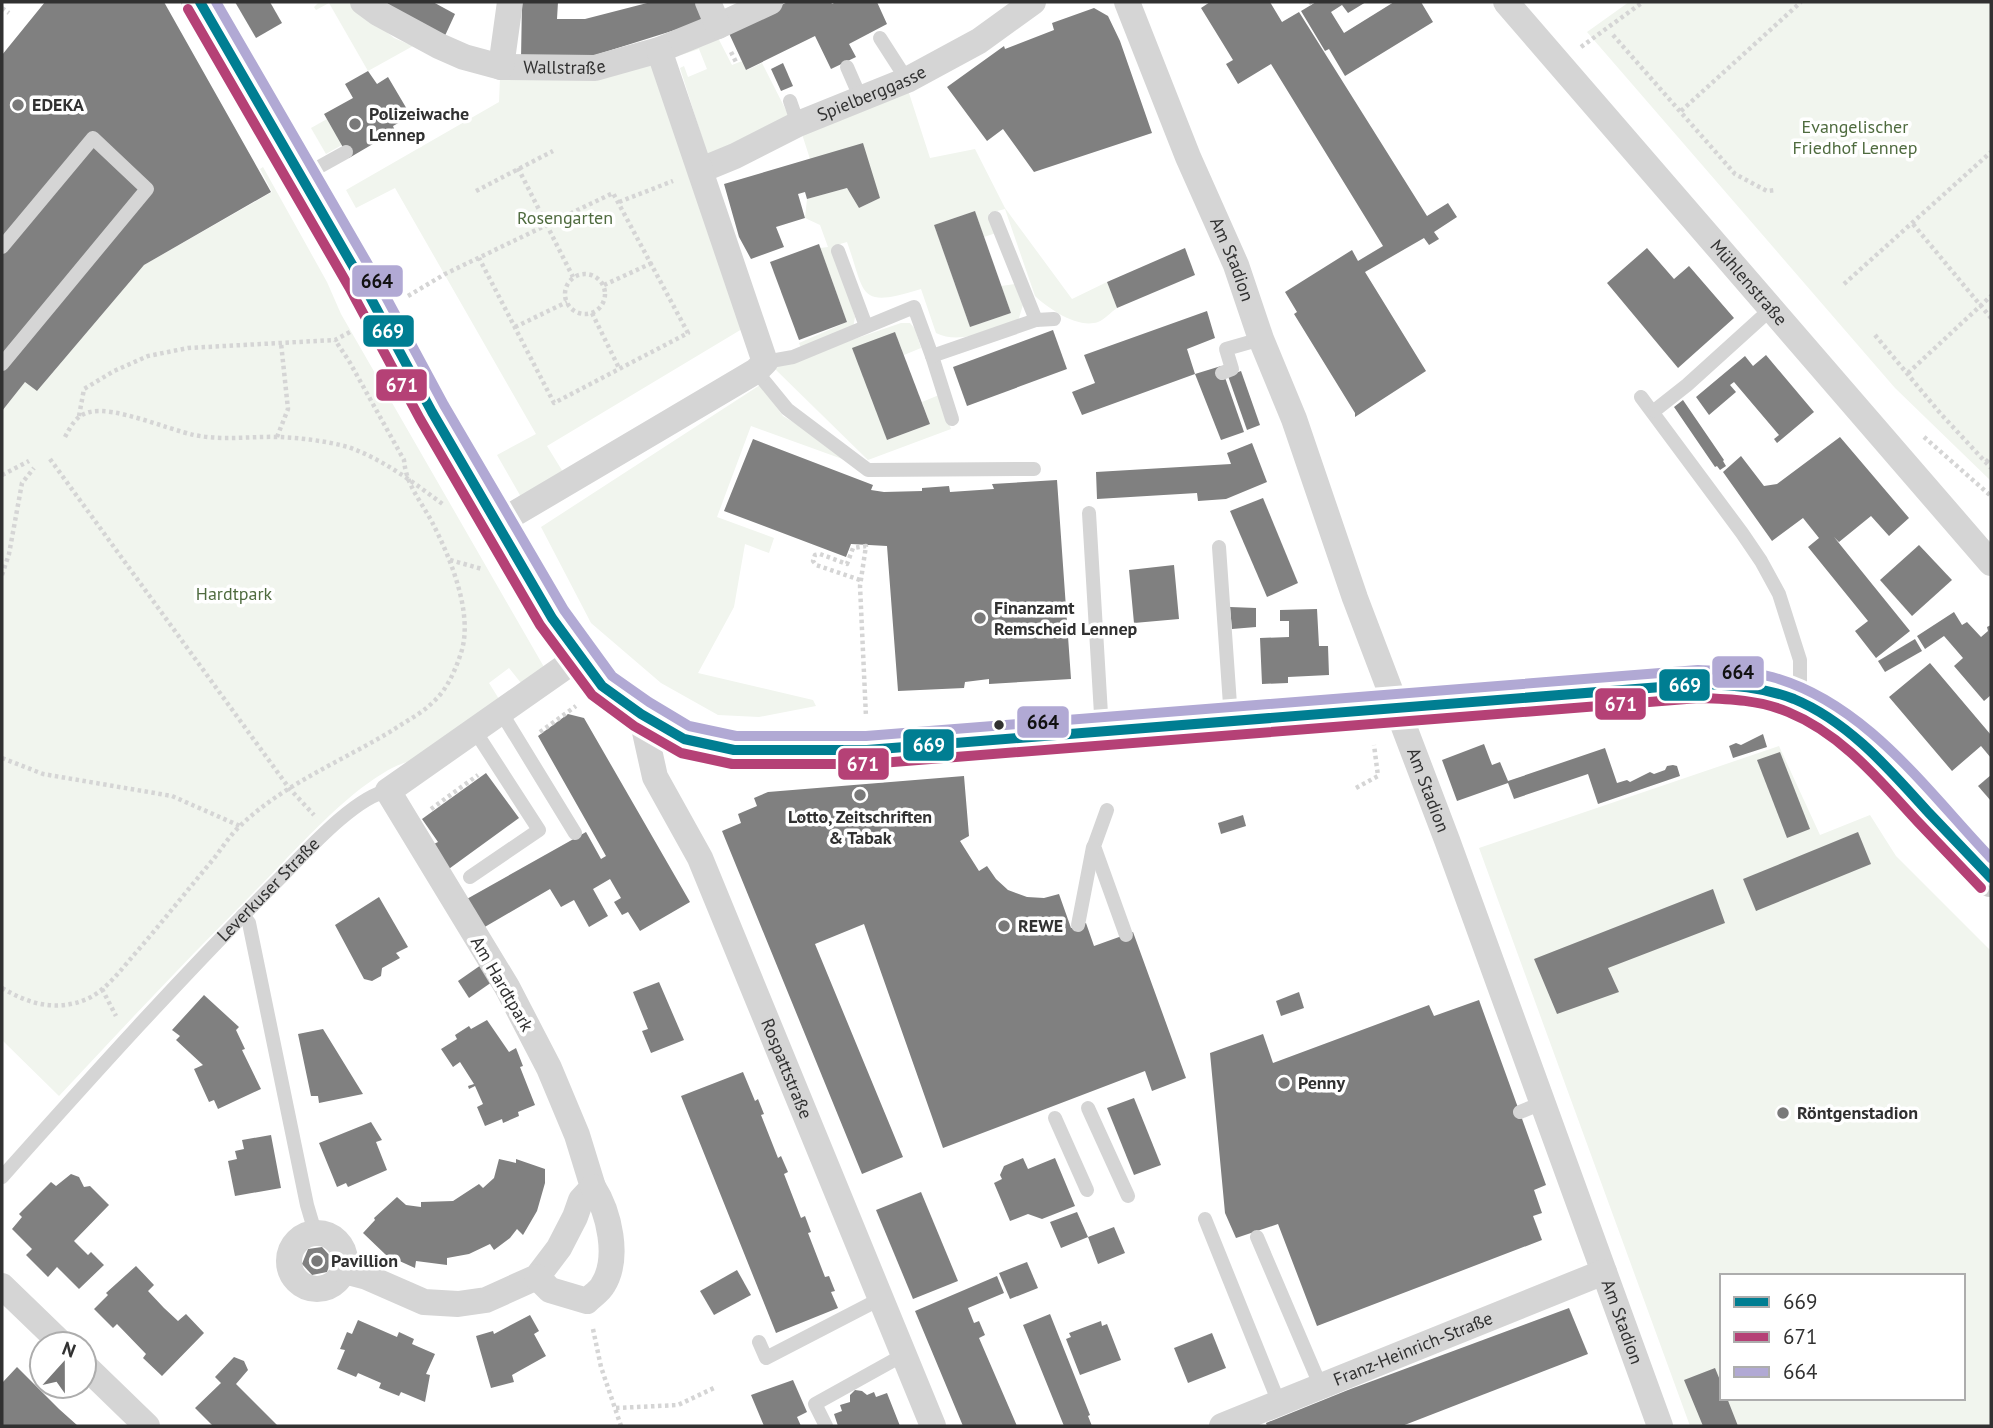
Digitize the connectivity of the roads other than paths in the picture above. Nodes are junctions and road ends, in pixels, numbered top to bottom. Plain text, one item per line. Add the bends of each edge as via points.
1 (200, 2) edge
2 (363, 2) edge
3 (510, 2) edge
4 (708, 2) edge
5 (770, 2) edge
6 (1127, 2) edge
7 (1506, 2) edge
8 (1030, 3) edge
9 (718, 26) junction
10 (880, 38) dead end
11 (668, 61) junction
12 (502, 67) junction
13 (847, 68) dead end
14 (907, 80) junction
15 (861, 99) junction
16 (346, 152) dead end
17 (701, 170) junction
18 (301, 177) junction
19 (995, 218) dead end
20 (2, 247) edge
21 (838, 251) dead end
22 (1771, 309) junction
23 (1054, 319) dead end
24 (1036, 320) junction
25 (866, 326) junction
26 (1261, 339) junction
27 (932, 356) junction
28 (2, 365) edge
29 (761, 366) junction
30 (1222, 373) dead end
31 (1641, 397) dead end
32 (1654, 411) junction
33 (952, 419) dead end
34 (1034, 469) dead end
35 (1089, 513) dead end
36 (497, 524) junction
37 (1219, 547) dead end
38 (1991, 563) edge
39 (579, 657) junction
40 (1800, 701) junction
41 (1383, 708) junction
42 (501, 712) junction
43 (641, 714) junction
44 (1231, 721) junction
45 (475, 732) junction
46 (1102, 732) junction
47 (388, 791) junction
48 (1107, 810) dead end
49 (575, 833) dead end
50 (1094, 846) junction
51 (470, 877) dead end
52 (1991, 878) edge
53 (243, 915) junction
54 (1079, 925) dead end
55 (1126, 935) dead end
56 (1088, 1108) dead end
57 (1055, 1118) dead end
58 (2, 1177) edge
59 (593, 1187) junction
60 (1087, 1190) dead end
61 (1128, 1196) dead end
62 (1205, 1219) dead end
63 (314, 1232) junction
64 (1257, 1237) dead end
65 (344, 1271) junction
66 (1605, 1272) junction
67 (537, 1277) junction
68 (2, 1286) edge
69 (880, 1299) junction
70 (48, 1330) edge
71 (759, 1342) dead end
72 (905, 1354) junction
73 (98, 1379) edge
74 (1321, 1387) junction
75 (1279, 1403) junction
76 (147, 1426) edge
77 (826, 1426) edge
78 (933, 1426) edge
79 (1222, 1426) edge
80 (1660, 1426) edge

1 - 18 street
2 - 12 street, Wallstraße via 439,46
3 - 12 street
4 - 9 street
5 - 9 street, Wallstraße
6 - 26 street, Am Stadion via 1236,265
7 - 22 street, Mühlenstraße
8 - 14 street, Spielberggasse via 979,41
9 - 11 street, Wallstraße
10 - 14 lane
11 - 12 street, Wallstraße via 595,68
11 - 17 street
13 - 15 lane
14 - 15 street, Spielberggasse
15 - 17 street, Spielberggasse via 794,113 735,156
16 - 18 lane
17 - 29 street
18 - 36 street
19 - 24 lane
20 - 28 lane via 93,138 147,189
21 - 25 lane
22 - 32 lane
22 - 38 street, Mühlenstraße
23 - 24 lane
24 - 27 lane
25 - 27 lane via 914,307
25 - 29 lane
26 - 30 lane via 1226,349 1232,369
26 - 41 street, Am Stadion via 1294,419 1355,598
27 - 33 lane
29 - 34 lane via 787,409 868,470
29 - 36 street
31 - 32 lane
32 - 40 lane via 1761,561 1779,594 1800,660
35 - 46 lane
36 - 39 street
37 - 44 lane
39 - 42 street, Leverkuser Straße
39 - 43 street via 603,686
40 - 41 street via 1768,690 1699,684
40 - 52 street via 1875,754
41 - 44 street
41 - 66 street, Am Stadion via 1531,1107
42 - 45 street, Leverkuser Straße
42 - 49 lane
43 - 46 street via 684,739 734,750 867,750
43 - 69 street, Rospattstraße via 655,777 700,858
44 - 46 street
45 - 47 street, Leverkuser Straße
45 - 51 lane via 539,830
47 - 53 lane, Leverkuser Straße via 363,802 328,830
47 - 59 street, Am Hardtpark via 507,987 549,1068 578,1135
48 - 50 lane
50 - 54 lane
50 - 55 lane
53 - 58 lane, Leverkuser Straße
53 - 63 lane via 249,923
56 - 61 lane
57 - 60 lane
59 - 67 street
59 - 67 street, Am Hardtpark via 603,1202 611,1234 610,1268 603,1286 587,1301 550,1290
62 - 75 lane
63 - 65 street via 340,1243
63 - 65 street via 291,1250 295,1278 302,1285 322,1289
64 - 74 lane
65 - 67 street via 424,1302 458,1304 486,1300
66 - 74 street, Franz-Heinrich-Straße
66 - 80 street, Am Stadion
68 - 70 street
69 - 71 lane via 766,1358
69 - 72 street, Rospattstraße
72 - 77 lane via 815,1404
72 - 78 street, Rospattstraße
73 - 76 street
74 - 75 street, Franz-Heinrich-Straße
75 - 79 street, Franz-Heinrich-Straße

